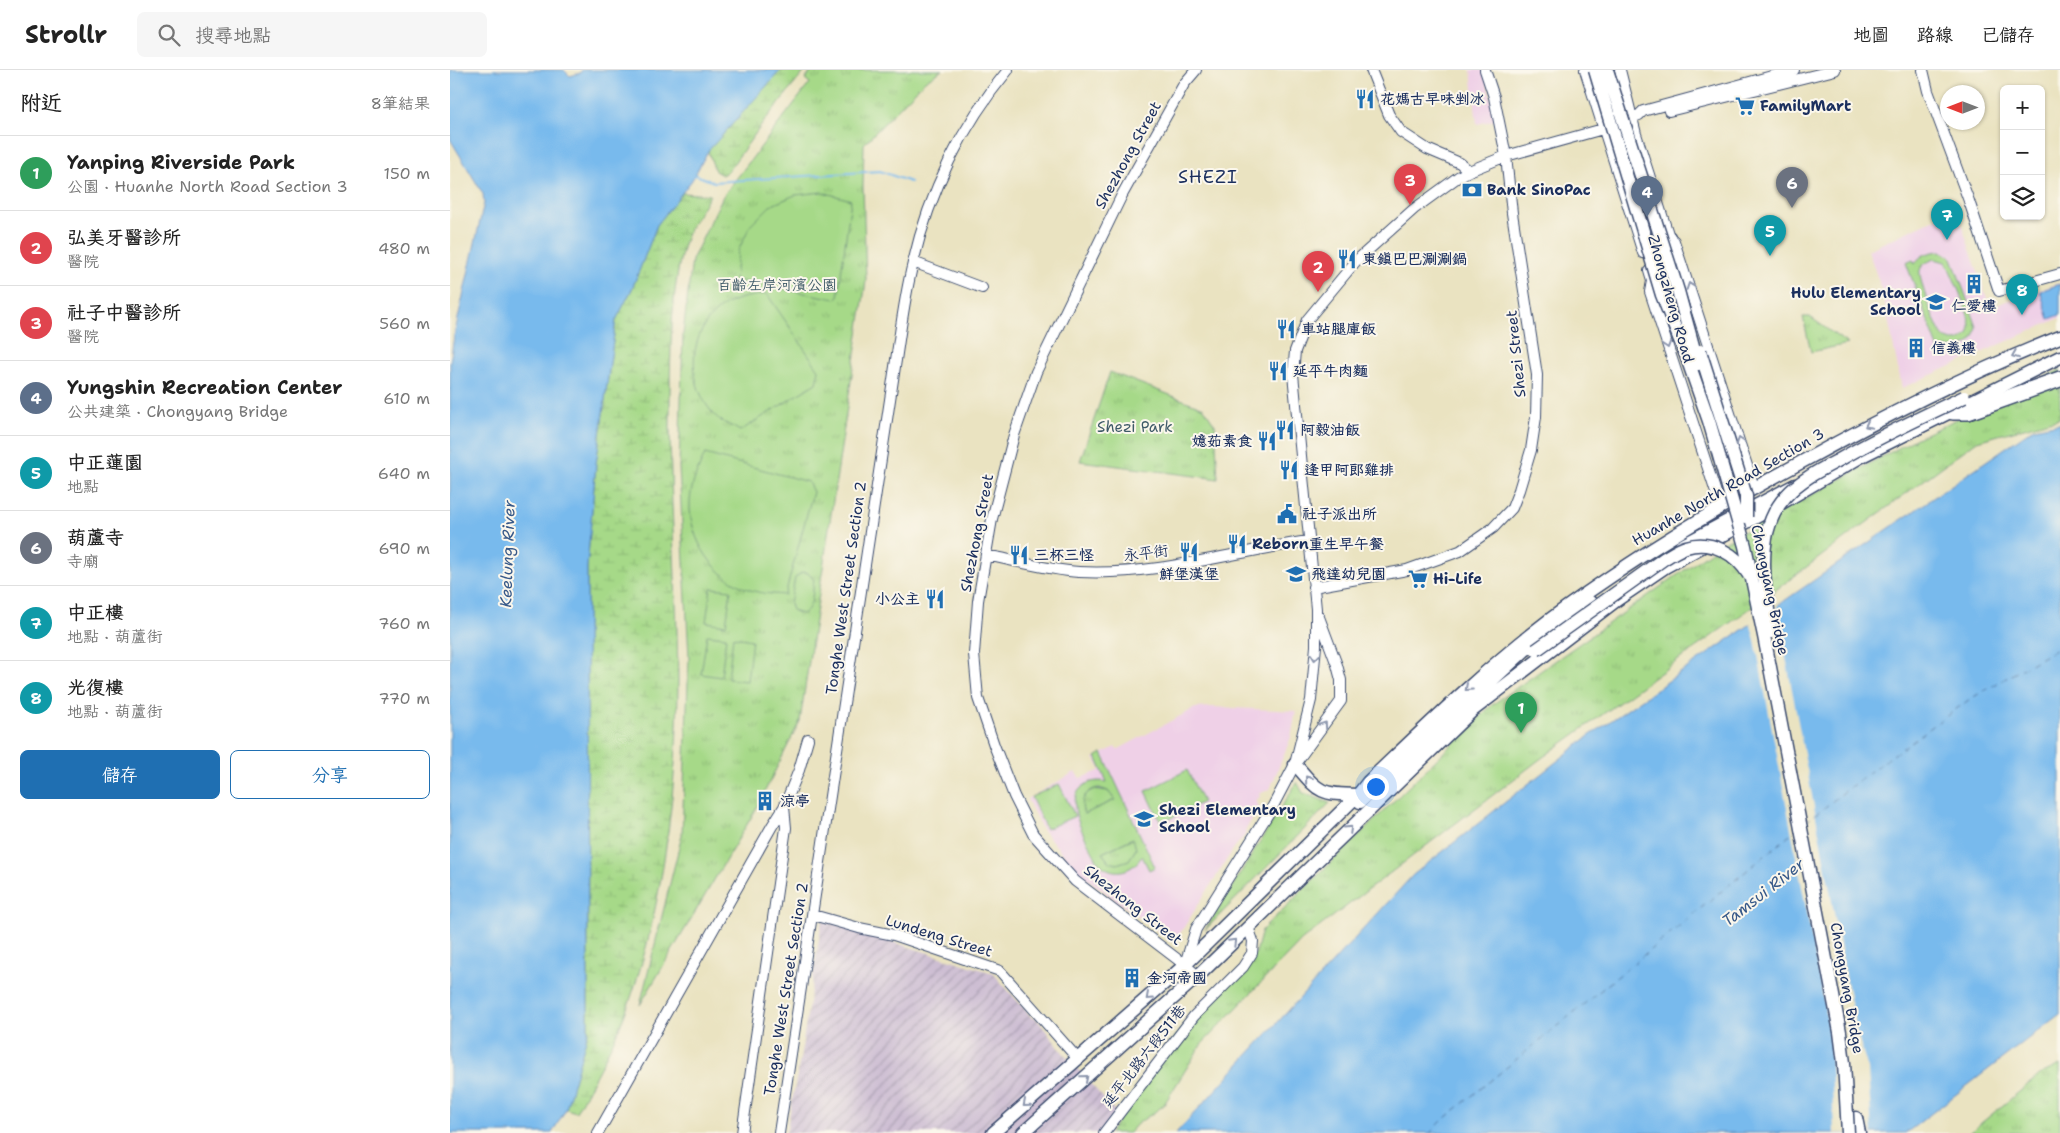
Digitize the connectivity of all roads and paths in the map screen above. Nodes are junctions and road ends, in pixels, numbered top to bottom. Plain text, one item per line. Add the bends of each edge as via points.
1 (1008, 70) edge
2 (1196, 70) edge
3 (1371, 70) edge
4 (1485, 70) edge
5 (1585, 70) edge
6 (1595, 70) edge
7 (1608, 70) edge
8 (1620, 70) edge
9 (1794, 70) edge
10 (1835, 70) edge
11 (1923, 70) edge
12 (1623, 83) junction
13 (1592, 93) junction
14 (1632, 119) junction
15 (1603, 129) junction
16 (1619, 148) junction
17 (1506, 156) junction
18 (1631, 166) junction
19 (1469, 171) junction
20 (1649, 173) junction
21 (1621, 182) junction
22 (1669, 238) junction
23 (913, 262) junction
24 (2060, 274) edge
25 (1655, 286) junction
26 (982, 288) dead end
27 (2060, 337) edge
28 (2057, 359) edge
29 (2056, 380) edge
30 (1953, 412) junction
31 (1860, 457) junction
32 (1754, 487) junction
33 (1739, 501) junction
34 (1762, 502) junction
35 (1778, 505) junction
36 (1721, 508) junction
37 (1742, 518) junction
38 (1309, 541) junction
39 (986, 555) junction
40 (1753, 582) junction
41 (1313, 587) junction
42 (1618, 599) junction
43 (1316, 609) junction
44 (1771, 634) junction
45 (1504, 685) junction
46 (808, 739) dead end
47 (1295, 764) junction
48 (1358, 795) junction
49 (784, 807) junction
50 (813, 915) junction
51 (1248, 927) junction
52 (1185, 964) junction
53 (1198, 976) junction
54 (1078, 1059) junction
55 (598, 1133) edge
56 (742, 1133) edge
57 (779, 1133) edge
58 (993, 1133) edge
59 (1023, 1133) edge
60 (1104, 1133) edge
61 (1848, 1133) edge
62 (1858, 1133) edge

1 - 23 street, Tonghe West Street Section 2 via 984,100 951,157 925,221
2 - 39 street, Shezhong Street via 1184,84 1121,197 1036,372 1014,435
3 - 19 street via 1389,115 1401,132
4 - 17 street, Shezi Street
5 - 13 street, Zhongzheng Road
6 - 16 main road, Chongyang Bridge, bridge
7 - 14 main road, Chongyang Bridge, bridge
8 - 12 street, Zhongzheng Road
9 - 14 street via 1643,111
10 - 14 street
11 - 24 street via 1998,288
12 - 13 street
12 - 14 street, Zhongzheng Road
13 - 15 street, Zhongzheng Road
14 - 15 street
14 - 18 main road via 1624,135
14 - 20 street, Zhongzheng Road
14 - 37 main road, Chongyang Bridge, bridge via 1628,133 1675,282
15 - 17 street
15 - 21 street, Zhongzheng Road
16 - 18 main road
16 - 37 main road, Chongyang Bridge, bridge via 1662,295
17 - 19 street
17 - 41 street, Shezi Street via 1537,375 1531,450 1512,508 1493,528 1448,557 1389,574
18 - 33 main road, bridge
19 - 38 street via 1414,209 1356,262 1314,311 1300,333 1295,351 1293,386
20 - 21 street
20 - 22 street, Zhongzheng Road
21 - 25 street, Zhongzheng Road
32 -> 22 street, Zhongzheng Road via 1684,269 1674,241
22 - 37 main road, bridge via 1678,280 1746,496
23 - 26 street
23 - 50 street, Tonghe West Street Section 2
25 -> 36 street, Zhongzheng Road via 1650,292
25 - 37 main road, bridge via 1664,304 1726,498
27 -> 32 main road, Huanhe North Road Section 3 via 1904,406
28 - 30 main road
28 - 44 main road, bridge via 2037,362 1879,437 1814,473 1785,497 1767,533 1765,549
29 - 30 highway via 1968,412
30 - 31 main road
31 - 34 main road via 1842,462
31 - 35 main road
32 - 33 main road, Huanhe North Road Section 3
33 - 34 main road
33 - 36 main road, Huanhe North Road Section 3
33 - 53 main road via 1647,560 1524,651 1366,796 1205,951
34 - 35 main road
34 - 42 main road via 1680,547 1628,587
35 - 42 main road via 1665,567
36 -> 48 main road, Huanhe North Road Section 3 via 1658,544 1548,621 1446,708
37 - 40 main road, Chongyang Bridge, bridge
37 - 44 main road, Chongyang Bridge, bridge via 1758,565
38 - 39 street, 永平街 via 1134,571 1077,572
38 - 41 street
39 - 52 street, Shezhong Street via 974,654 978,698 997,754 1032,834 1075,881
40 - 45 main road, bridge via 1743,566 1720,548 1686,546 1536,650 1517,667
40 - 61 main road, Chongyang Bridge, bridge via 1840,1032
41 - 43 street
42 - 45 main road
43 -> 47 street via 1311,700
47 -> 43 street via 1341,701 1338,665
44 - 62 main road, Chongyang Bridge via 1847,1030
51 -> 45 main road via 1449,732
46 - 49 street
48 -> 47 main road via 1321,790
47 - 52 street via 1273,806 1196,929
48 - 52 main road, Huanhe North Road Section 3
49 - 55 street
49 - 56 street via 786,828
50 - 54 street, Lundeng Street via 894,935 1000,971
50 - 57 street, Tonghe West Street Section 2
53 -> 51 main road
51 - 60 street, 延平北路六段511巷 via 1253,941 1252,953 1243,967 1194,1016
52 - 53 street, Shezhong Street
52 -> 54 main road, Huanhe North Road Section 3
59 -> 53 main road
54 -> 58 main road, Huanhe North Road Section 3

